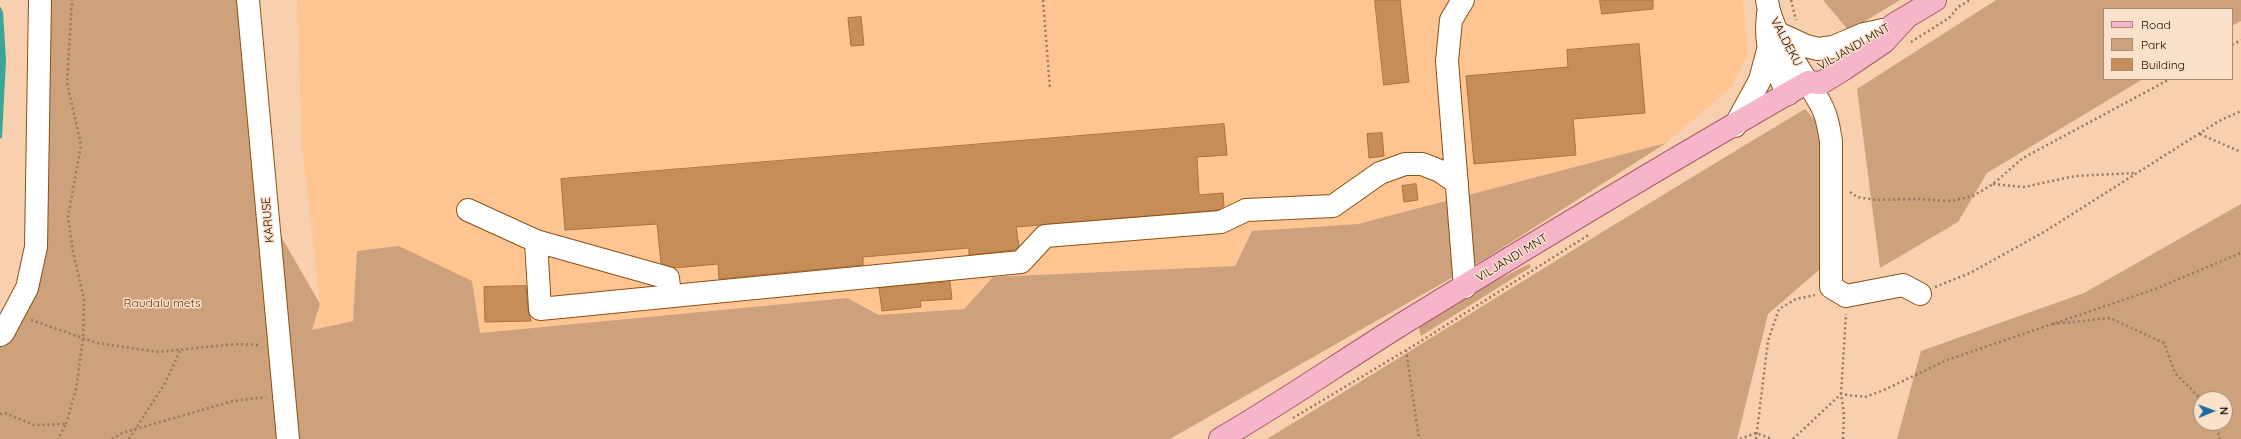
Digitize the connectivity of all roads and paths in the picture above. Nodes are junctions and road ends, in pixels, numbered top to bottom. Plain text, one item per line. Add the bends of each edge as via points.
1 (40, 0) edge
2 (72, 0) edge
3 (248, 0) edge
4 (1043, 0) edge
5 (1463, 0) edge
6 (1935, 0) edge
7 (1970, 0) edge
8 (1768, 4) edge
9 (1906, 18) junction
10 (1949, 18) dead end
11 (1882, 30) junction
12 (1774, 42) junction
13 (2168, 80) edge
14 (1808, 82) junction
15 (1050, 89) dead end
16 (1788, 94) junction
17 (2241, 112) edge
18 (1735, 126) junction
19 (2200, 134) junction
20 (2241, 152) edge
21 (2137, 173) junction
22 (1457, 183) junction
23 (1993, 184) junction
24 (1845, 189) dead end
25 (468, 210) dead end
26 (1596, 230) dead end
27 (536, 240) junction
28 (2241, 253) edge
29 (1465, 287) junction
30 (1839, 292) junction
31 (1920, 294) joint
32 (670, 296) junction
33 (15, 311) junction
34 (2048, 325) junction
35 (0, 335) edge
36 (83, 339) junction
37 (279, 346) junction
38 (181, 349) junction
39 (1406, 350) junction
40 (2193, 391) edge
41 (1841, 394) junction
42 (272, 397) dead end
43 (0, 414) edge
44 (1292, 419) dead end
45 (66, 424) junction
46 (135, 429) junction
47 (1756, 433) junction
48 (58, 439) edge
49 (112, 439) edge
50 (129, 439) edge
51 (288, 439) edge
52 (1220, 439) edge
53 (1419, 439) edge
54 (1740, 439) edge
55 (1756, 439) edge
56 (1772, 439) edge
57 (1793, 439) edge
58 (1843, 439) edge

1 - 33 street via 36,247 27,288
2 - 36 path via 67,83 81,145 68,217 84,299
3 - 37 street, KARUSE
4 - 15 path
5 - 22 street via 1451,20 1447,61
6 - 9 main road, VILJANDI MNT
7 - 10 path via 1958,7
8 - 12 street via 1765,34
9 - 11 main road, VILJANDI MNT
9 - 14 main road, VILJANDI MNT via 1884,42 1844,69 1821,83
11 - 12 street via 1864,34 1833,47 1818,49
11 - 14 main road, VILJANDI MNT via 1814,70
12 - 14 street, VALDEKU
12 - 16 street
12 - 18 street via 1760,80
13 - 23 path via 2023,158
14 - 16 main road, VILJANDI MNT
14 - 30 street, VALDEKU via 1823,108 1831,141
16 - 18 main road, VILJANDI MNT
17 - 19 path via 2219,121
18 - 29 main road, VILJANDI MNT via 1637,182
19 - 20 path
19 - 21 path
21 - 23 path via 2075,176 2024,187
21 - 31 path via 2044,232 1977,269
22 - 29 street
22 - 32 street via 1422,164 1405,164 1380,173 1333,206 1246,210 1221,222 1045,236 1021,262
23 - 24 path via 1973,196 1951,201 1876,200 1857,197
25 - 27 street
26 - 39 path
27 - 32 street via 668,278
27 - 32 street via 540,309
28 - 34 path via 2155,289
29 - 52 main road, VILJANDI MNT via 1406,322 1284,402
30 - 31 street via 1903,285
30 - 41 path via 1847,331
30 - 47 path via 1796,299 1779,309 1768,341
33 - 35 street
33 - 36 path via 34,322
34 - 40 path via 2110,318 2164,343 2175,373
34 - 41 path via 1947,360 1865,397
36 - 38 path via 158,352
36 - 45 path via 76,389
37 - 38 path via 235,344
37 - 51 street, KARUSE
38 - 46 path via 164,385
39 - 44 path
39 - 53 path
41 - 57 path
41 - 58 path via 1844,414
42 - 46 path via 233,401
43 - 45 path via 5,413 34,425
45 - 48 path
46 - 49 path
46 - 50 path
47 - 54 path
47 - 55 path
47 - 56 path

